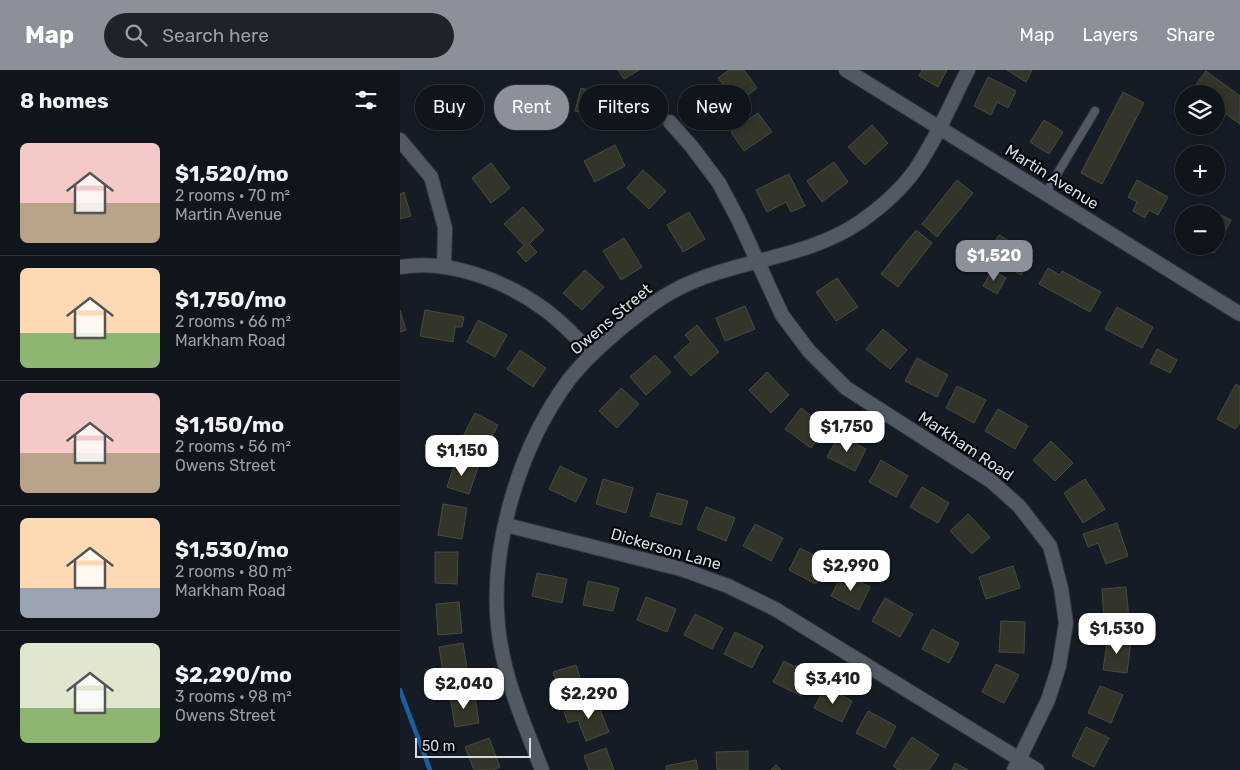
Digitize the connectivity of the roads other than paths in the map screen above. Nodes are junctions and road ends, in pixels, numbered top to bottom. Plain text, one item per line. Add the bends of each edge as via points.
1 (846, 70) edge
2 (968, 70) edge
3 (1094, 111) dead end
4 (670, 122) dead end
5 (938, 128) junction
6 (400, 140) edge
7 (1045, 194) junction
8 (756, 261) junction
9 (444, 266) junction
10 (400, 267) edge
11 (1240, 314) edge
12 (592, 353) junction
13 (506, 525) junction
14 (1017, 764) edge
15 (542, 770) edge
16 (1038, 770) edge

1 - 5 street, Martin Avenue
2 - 5 street, Owens Street
3 - 7 lane
4 - 8 street, Markham Road via 719,183
5 - 7 street, Martin Avenue
5 - 8 street, Owens Street via 915,170 891,196 859,222 824,241
6 - 9 street via 431,177 445,228
7 - 11 street, Martin Avenue
8 - 12 street, Owens Street via 720,270 656,300
8 - 14 street, Markham Road via 782,315 808,351 846,388 991,481 1019,506 1050,546 1066,623 1059,666 1048,700
9 - 10 street
9 - 12 street via 501,284 545,309
12 - 13 street, Owens Street via 567,382 528,454
13 - 14 street, Dickerson Lane via 681,569 728,586 775,609
13 - 15 street, Owens Street via 496,577 498,627 508,682
14 - 16 street, Dickerson Lane

